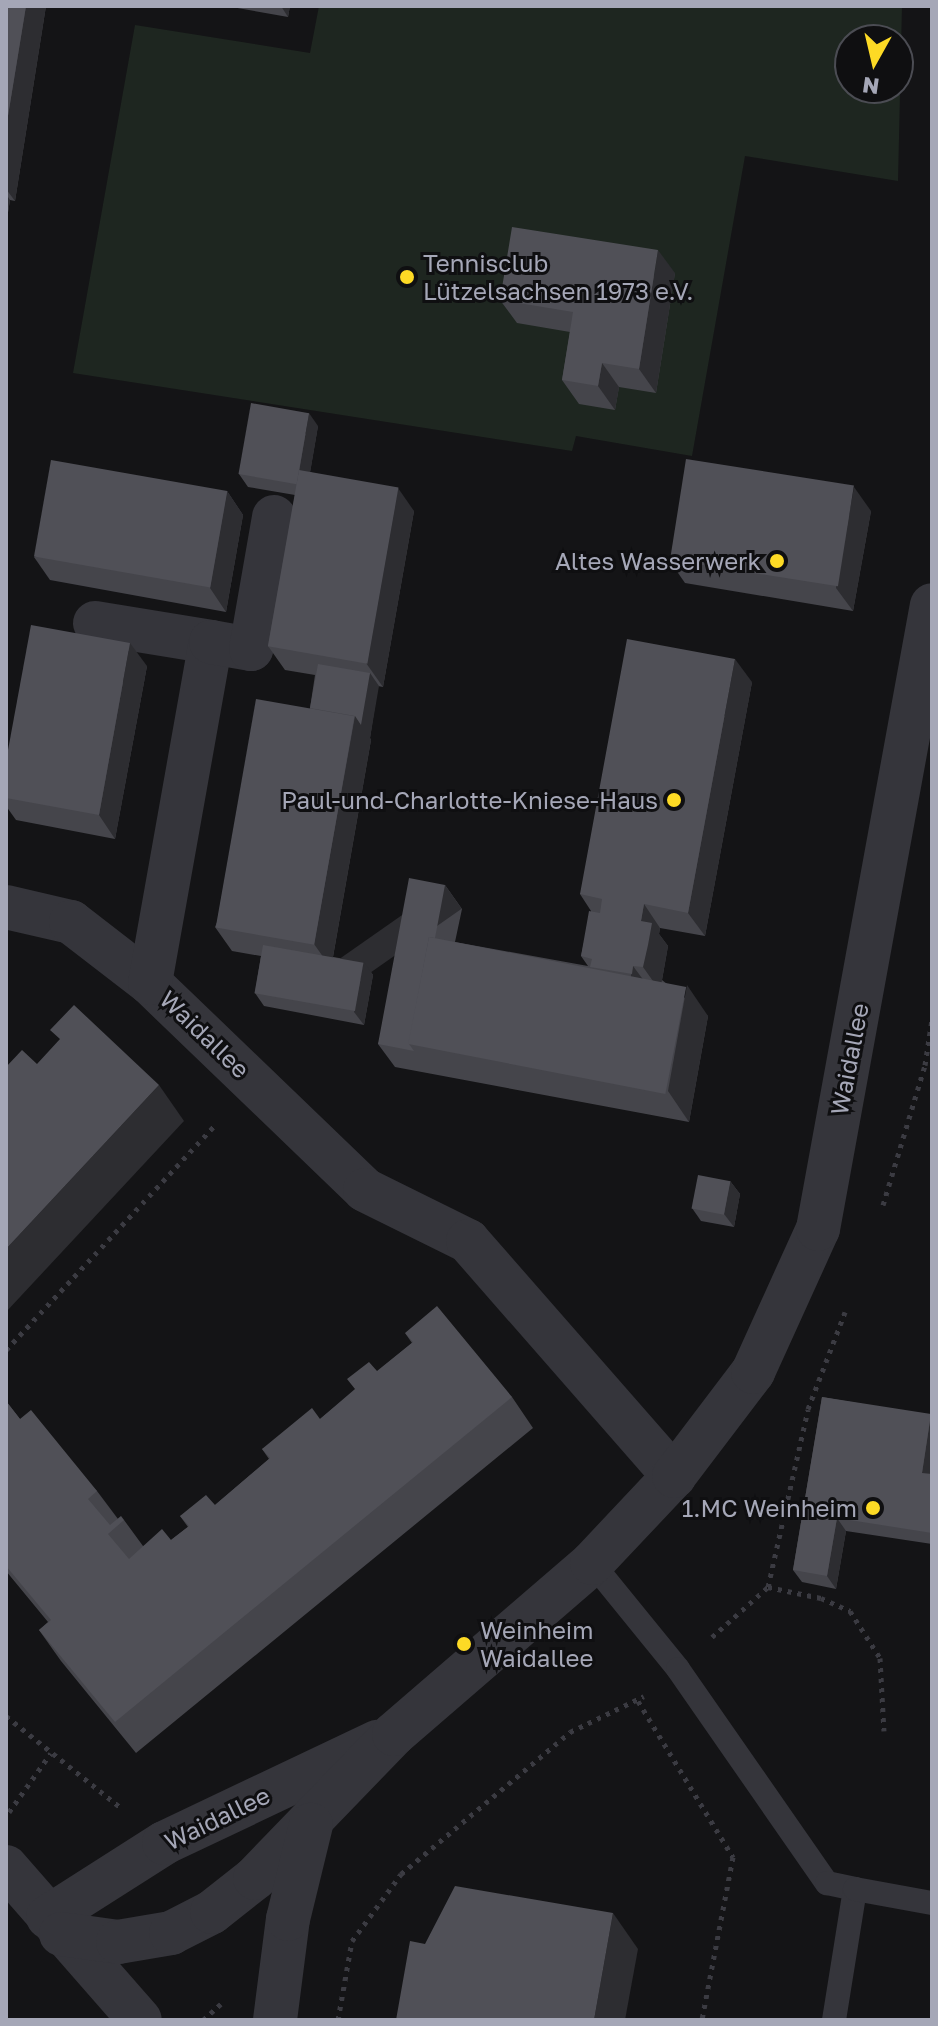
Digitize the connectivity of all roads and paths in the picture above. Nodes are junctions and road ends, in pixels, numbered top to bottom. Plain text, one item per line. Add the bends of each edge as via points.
1 (274, 517) dead end
2 (932, 605) edge
3 (95, 623) dead end
4 (211, 642) junction
5 (927, 666) edge
6 (6, 907) edge
7 (150, 983) junction
8 (254, 1082) junction
9 (6, 1350) edge
10 (674, 1476) junction
11 (592, 1563) junction
12 (768, 1587) dead end
13 (638, 1701) dead end
14 (884, 1731) dead end
15 (394, 1734) junction
16 (51, 1753) dead end
17 (6, 1816) edge
18 (311, 1825) junction
19 (6, 1867) edge
20 (855, 1889) junction
21 (932, 1903) edge
22 (55, 1926) junction
23 (102, 2020) edge
24 (140, 2020) edge
25 (275, 2020) edge
26 (702, 2020) edge
27 (834, 2020) edge

1 - 4 street via 251,649
2 - 5 street, Waidallee
3 - 4 street
4 - 7 street, Waidallee
5 - 10 street, Waidallee via 818,1229 753,1372
6 - 7 street, Waidallee via 71,922
7 - 8 street, Waidallee
8 - 9 path
8 - 10 street, Waidallee via 365,1190 468,1241
10 - 11 street, Waidallee
11 - 15 street, Waidallee
11 - 20 lane via 678,1669 827,1883
12 - 14 path via 821,1598 850,1611 880,1658
13 - 26 path via 733,1857
15 - 18 street, Waidallee
15 - 22 street, Waidallee via 164,1843
16 - 17 path
18 - 22 street, Waidallee via 245,1887 171,1933 118,1942
18 - 25 street, Waidallee via 288,1919
19 - 22 street
20 - 21 lane
20 - 27 lane
22 - 23 street
22 - 24 street

